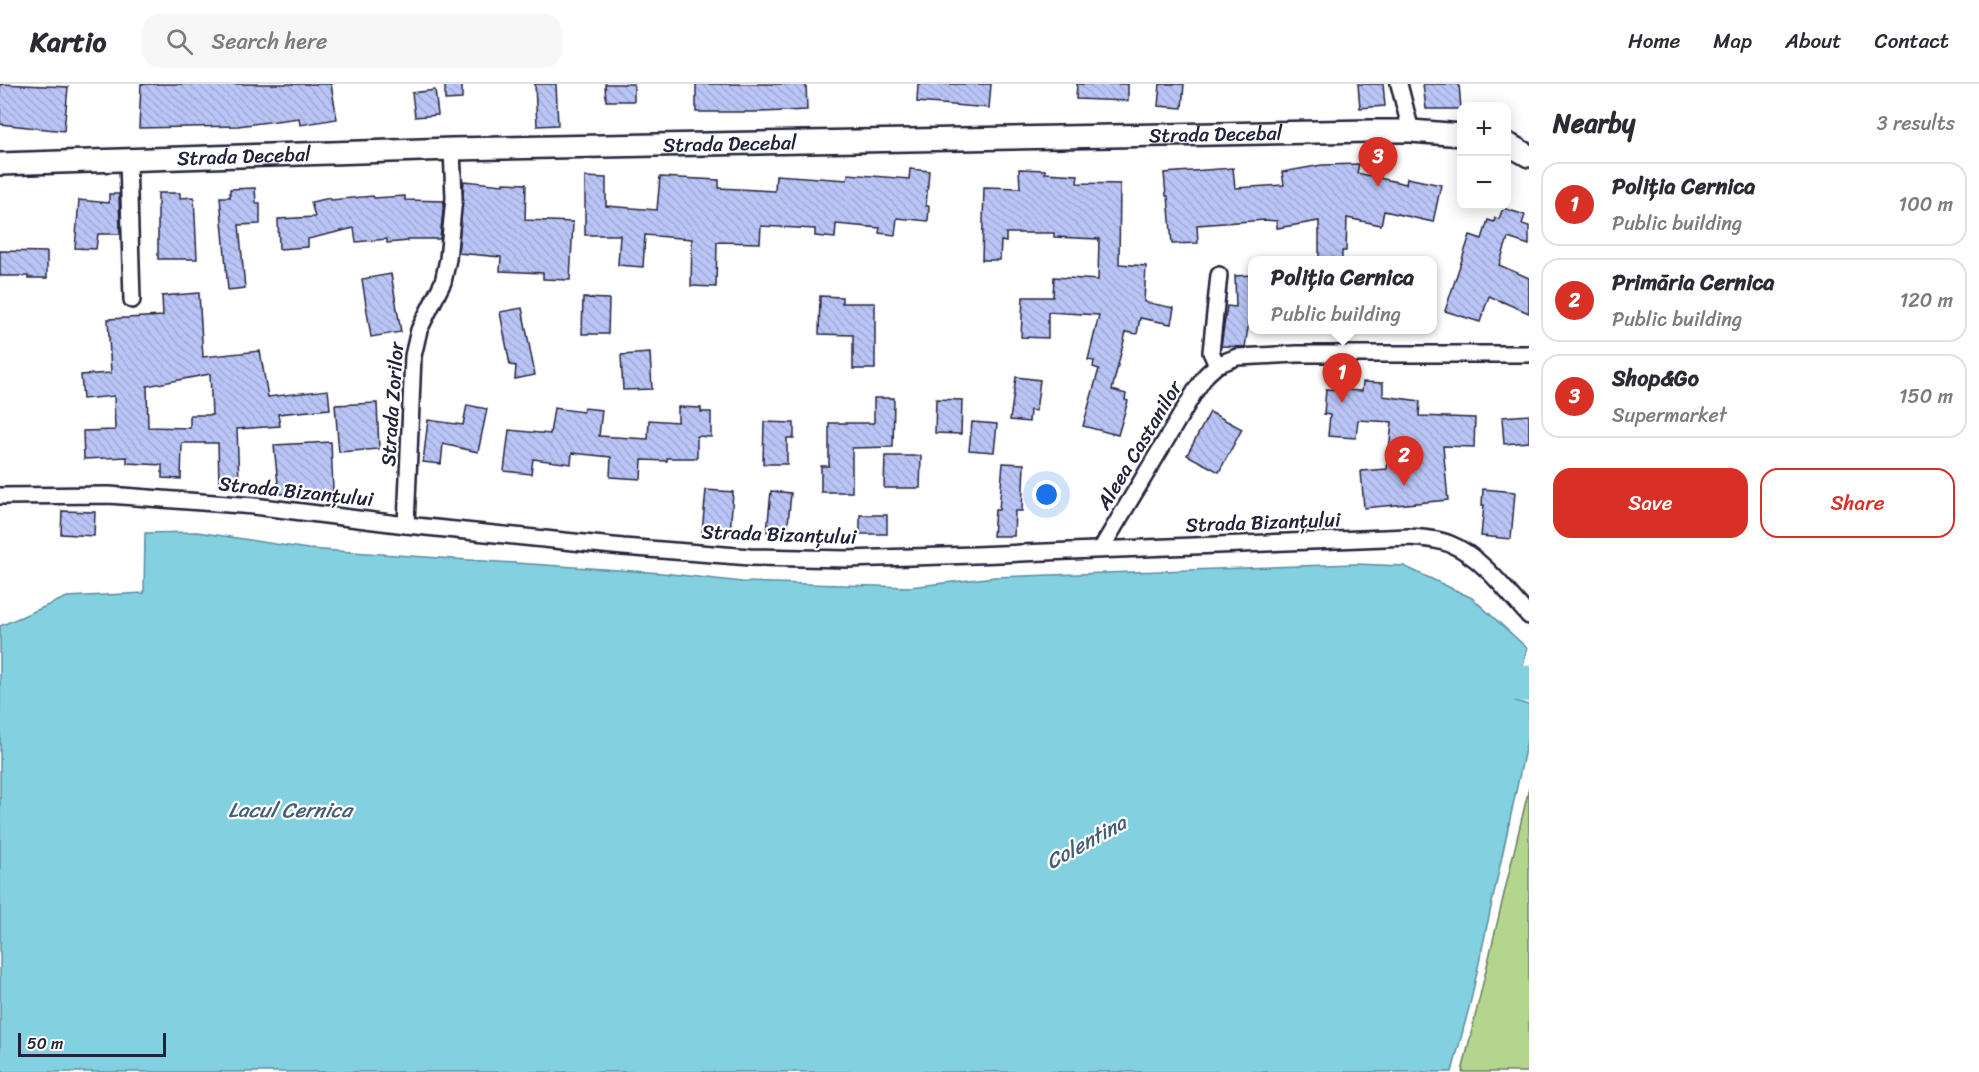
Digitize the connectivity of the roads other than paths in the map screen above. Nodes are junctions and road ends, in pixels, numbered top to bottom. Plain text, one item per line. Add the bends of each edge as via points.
1 (1399, 84) edge
2 (1411, 131) junction
3 (1457, 135) edge
4 (1511, 143) edge
5 (1511, 145) edge
6 (1529, 147) edge
7 (452, 149) junction
8 (1529, 156) edge
9 (128, 160) junction
10 (0, 164) edge
11 (1220, 275) dead end
12 (132, 300) dead end
13 (1529, 354) edge
14 (1217, 365) junction
15 (0, 496) edge
16 (406, 525) junction
17 (1101, 549) junction
18 (1529, 616) edge

1 - 2 street
2 - 3 main road, Strada Decebal
2 - 7 main road, Strada Decebal
4 - 6 street
5 - 8 main road
7 - 9 main road, Strada Decebal
7 - 16 street, Strada Zorilor via 454,198 448,259 443,282 419,330 413,356
9 - 10 main road, Strada Decebal
9 - 12 street
11 - 14 street via 1211,352
13 - 14 street via 1297,354 1237,357
14 - 17 street, Aleea Castanilor via 1194,393
15 - 16 street, Strada Bizanțului via 120,496 254,506
16 - 17 street, Strada Bizanțului via 750,557 847,559
17 - 18 street, Strada Bizanțului via 1433,539 1470,555

